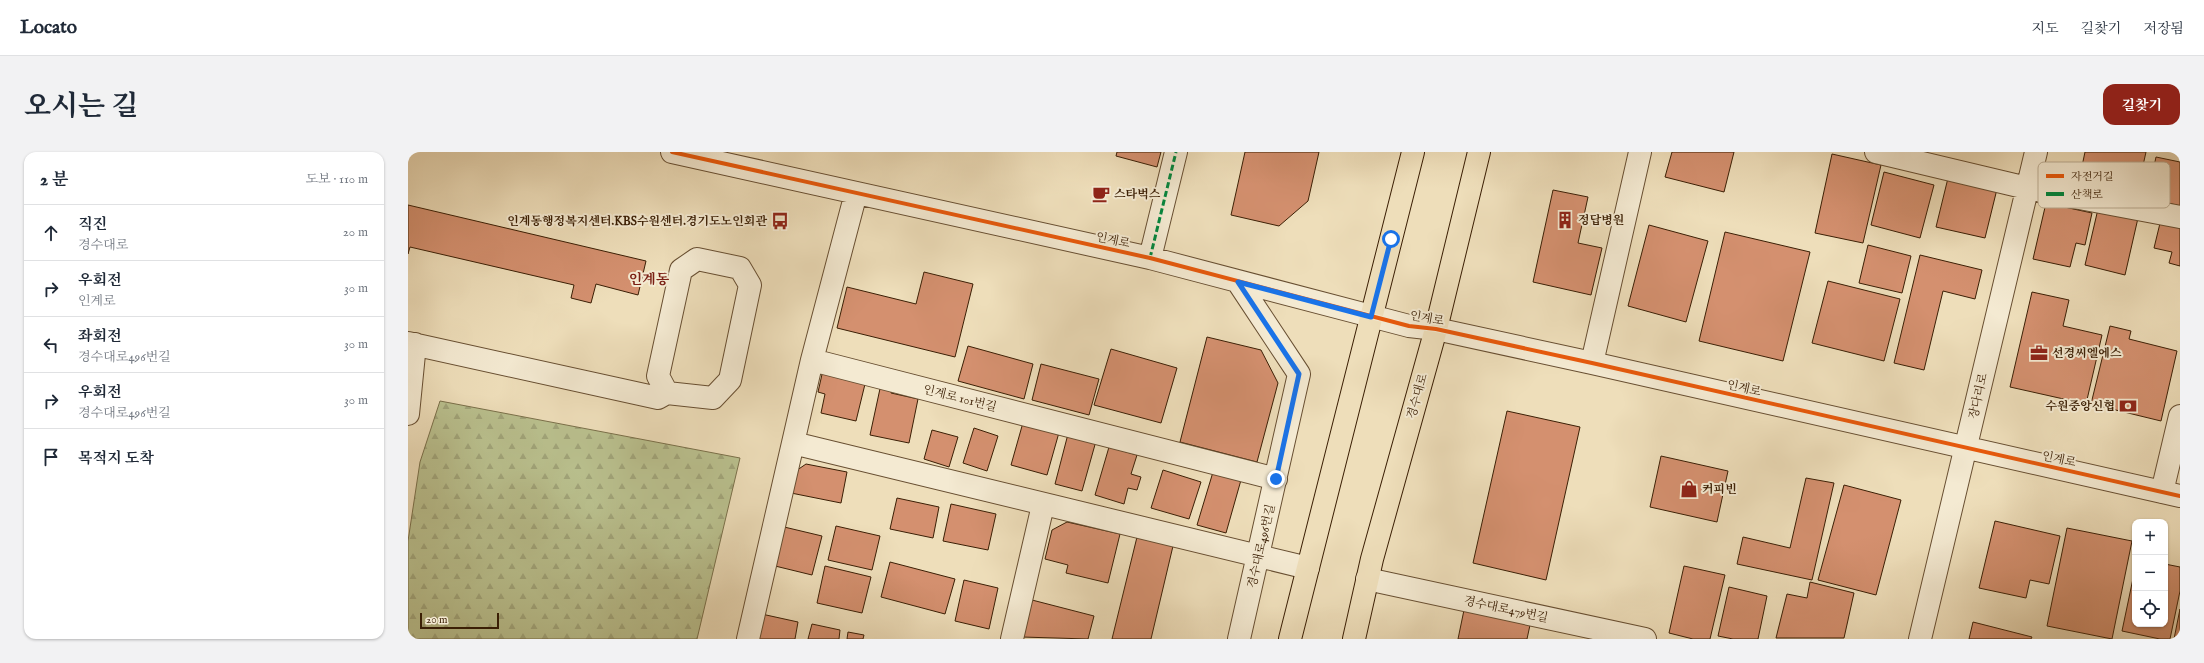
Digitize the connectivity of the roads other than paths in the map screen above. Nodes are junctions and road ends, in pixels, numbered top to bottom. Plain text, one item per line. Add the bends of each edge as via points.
1 (672, 152) edge
2 (1176, 152) edge
3 (1413, 152) edge
4 (1479, 152) edge
5 (1640, 152) edge
6 (1876, 152) edge
7 (2036, 152) edge
8 (2027, 188) junction
9 (2038, 190) edge
10 (856, 193) junction
11 (2136, 208) edge
12 (2180, 216) edge
13 (1150, 258) junction
14 (1238, 282) junction
15 (1371, 317) junction
16 (1436, 329) junction
17 (412, 344) edge
18 (812, 360) junction
19 (1592, 363) junction
20 (667, 393) junction
21 (408, 414) edge
22 (2180, 416) edge
23 (793, 443) junction
24 (1965, 449) junction
25 (1276, 479) junction
26 (2171, 494) edge
27 (1043, 504) junction
28 (1259, 557) junction
29 (1308, 568) junction
30 (1367, 579) junction
31 (748, 639) edge
32 (1012, 639) edge
33 (1239, 639) edge
34 (1290, 639) edge
35 (1354, 639) edge
36 (1645, 639) edge
37 (1920, 639) edge

1 - 10 street, 인계로
2 - 13 street
3 - 15 main road
4 - 16 main road, 경수대로
5 - 19 street
6 - 8 street
7 - 8 street, 장다리로
8 - 9 street
8 - 24 street, 장다리로
10 - 13 street, 인계로
10 - 18 street
11 - 12 street
13 - 14 street, 인계로
14 - 15 street, 인계로
14 - 25 street, 경수대로496번길 via 1299,374
15 - 16 street, 인계로
15 - 29 main road
16 - 19 street, 인계로
16 - 30 main road, 경수대로
17 - 20 street via 658,398
17 - 21 street
18 - 23 street
18 - 25 street, 인계로 101번길
19 - 24 street, 인계로
20 - 20 street via 713,398 730,380 750,285 740,268 697,259 681,270 658,376
22 - 26 street
23 - 27 street
23 - 31 street
24 - 26 street, 인계로
24 - 37 street, 장다리로
25 - 28 street, 경수대로496번길
27 - 28 street
27 - 32 street
28 - 29 street
28 - 33 street, 경수대로496번길
29 - 34 main road
30 - 35 main road, 경수대로
30 - 36 street, 경수대로479번길

